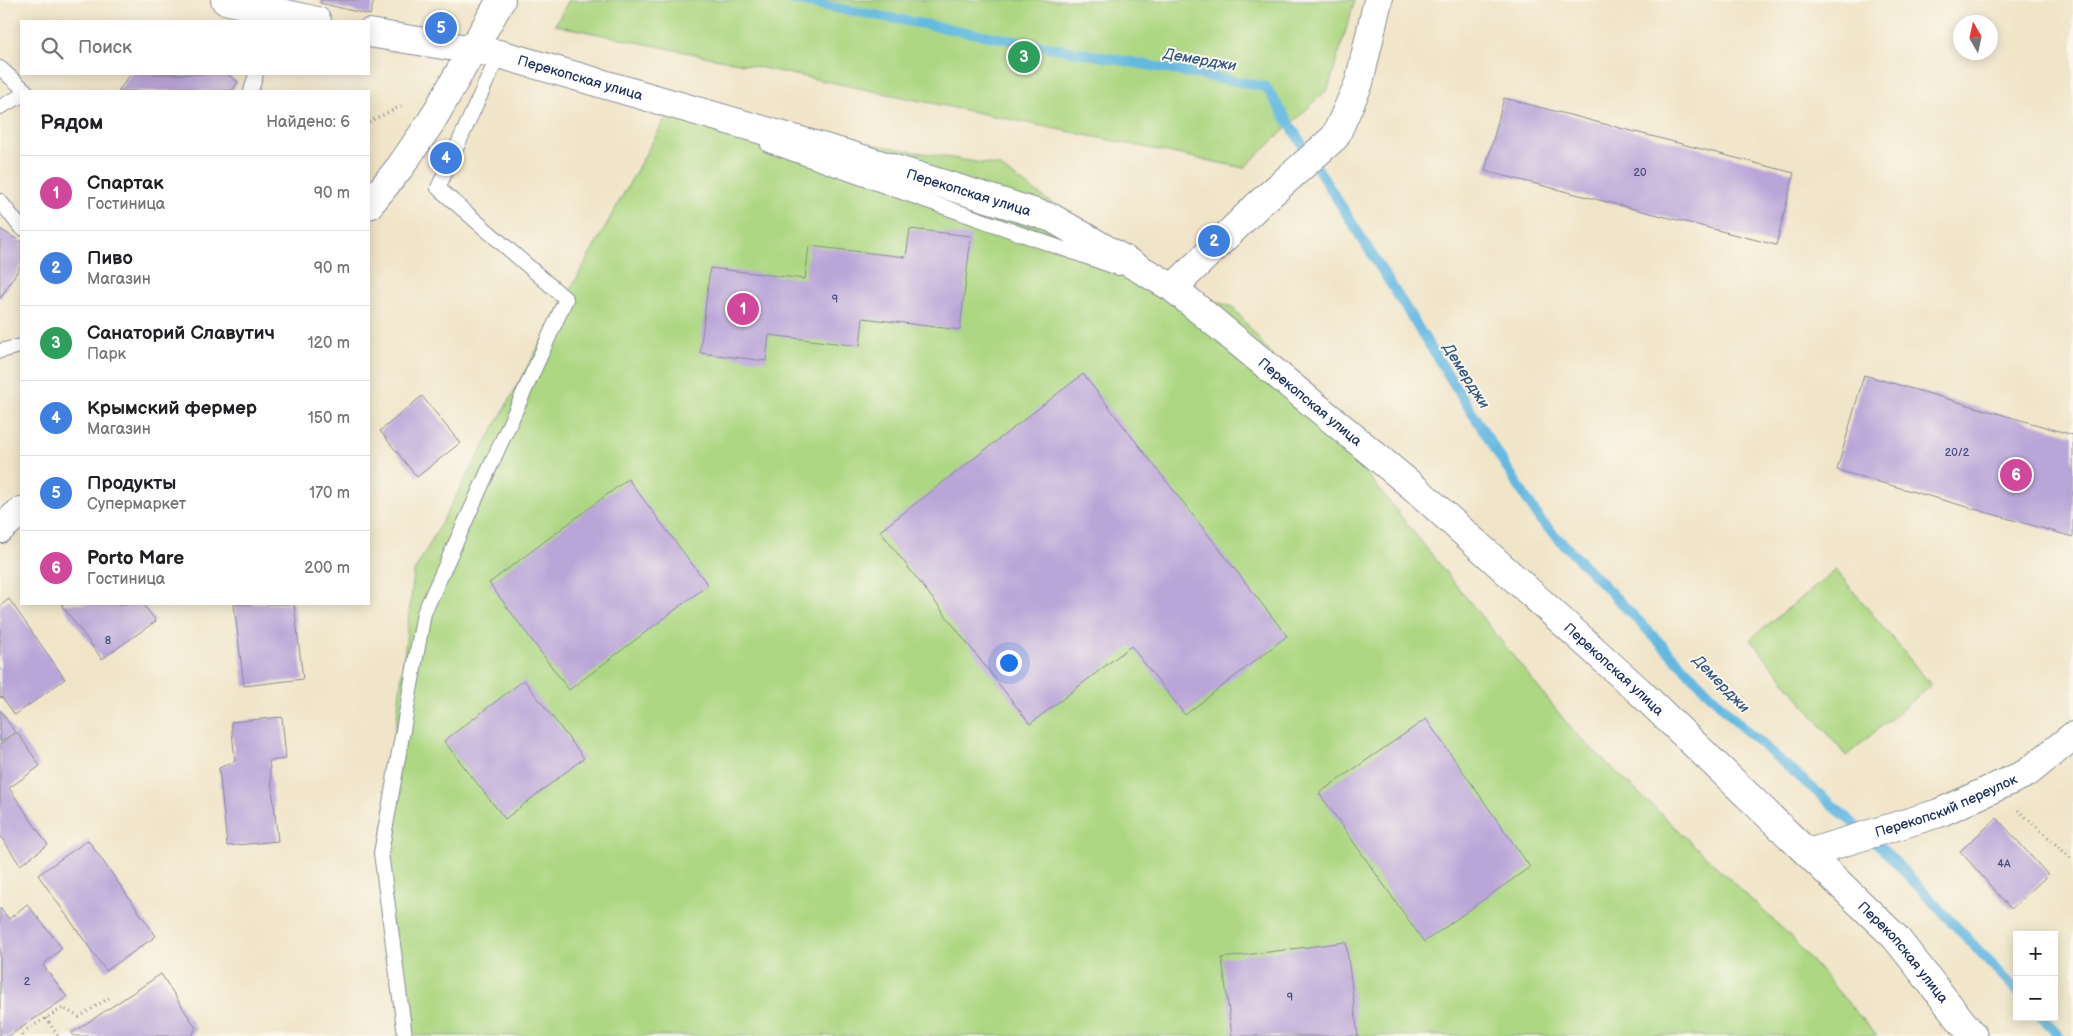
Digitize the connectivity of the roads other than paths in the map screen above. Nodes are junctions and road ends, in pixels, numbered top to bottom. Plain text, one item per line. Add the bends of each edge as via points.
1 (226, 0) edge
2 (501, 0) edge
3 (1378, 0) edge
4 (274, 16) edge
5 (308, 20) edge
6 (370, 33) edge
7 (487, 52) junction
8 (0, 68) edge
9 (256, 75) edge
10 (25, 90) edge
11 (251, 90) edge
12 (20, 97) edge
13 (0, 107) edge
14 (0, 201) edge
15 (370, 204) edge
16 (20, 227) edge
17 (1173, 288) junction
18 (20, 346) edge
19 (0, 352) edge
20 (2073, 736) edge
21 (1808, 853) junction
22 (405, 1036) edge
23 (1973, 1036) edge

1 - 4 street
2 - 7 street
3 - 17 street via 1359,83 1335,137 1258,205
4 - 5 street
6 - 7 street, Перекопская улица
7 - 15 street
7 - 17 street, Перекопская улица via 856,157 1052,218
7 - 22 lane via 438,188 566,299 424,613 381,853
8 - 10 lane
9 - 11 lane
12 - 13 lane
14 - 16 lane
17 - 21 street, Перекопская улица via 1417,490 1639,691
18 - 19 lane
20 - 21 street, Перекопский переулок via 2027,773 1939,814
21 - 23 street, Перекопская улица via 1896,938

